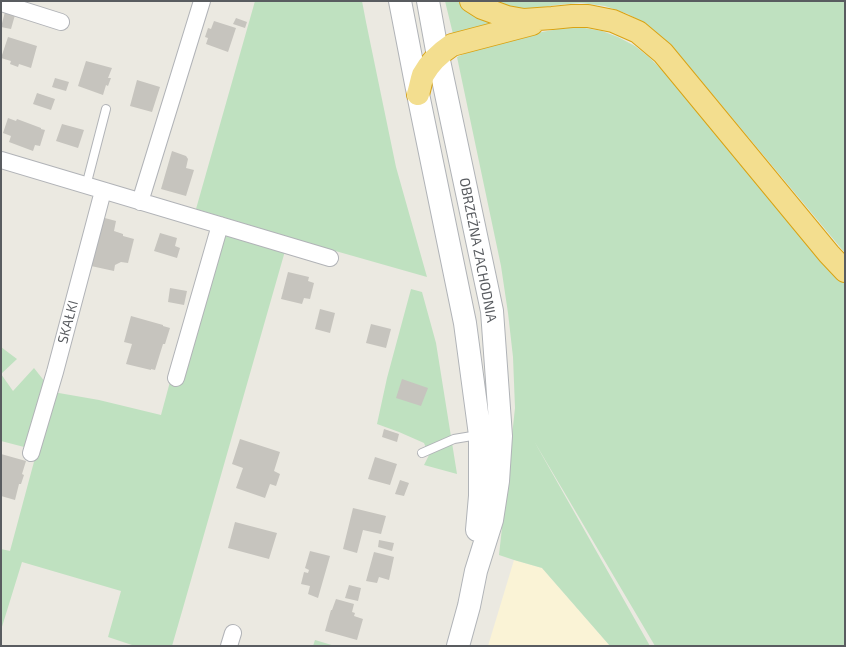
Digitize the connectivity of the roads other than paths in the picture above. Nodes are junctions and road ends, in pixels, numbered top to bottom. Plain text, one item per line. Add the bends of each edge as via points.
1 (202, 1) edge
2 (400, 1) edge
3 (428, 1) edge
4 (471, 1) edge
5 (1, 3) edge
6 (552, 18) junction
7 (61, 22) dead end
8 (438, 56) junction
9 (418, 94) junction
10 (106, 109) dead end
11 (1, 160) edge
12 (86, 186) junction
13 (103, 191) junction
14 (140, 202) junction
15 (220, 225) junction
16 (330, 258) dead end
17 (845, 271) edge
18 (176, 378) dead end
19 (490, 435) junction
20 (31, 453) dead end
21 (422, 453) dead end
22 (458, 646) edge

1 - 14 street
2 - 9 street, OBRZEŻNA ZACHODNIA
3 - 8 street, OBRZEŻNA ZACHODNIA
4 - 6 highway via 507,17 524,20
5 - 7 street
6 - 8 highway via 457,44
6 - 17 highway via 588,16 613,20 638,32 668,59
8 - 9 highway via 423,76
8 - 19 street, OBRZEŻNA ZACHODNIA via 492,311
9 - 19 street, OBRZEŻNA ZACHODNIA
10 - 12 lane
11 - 12 street
12 - 13 street
13 - 14 street
13 - 20 street, SKAŁKI
14 - 15 street
15 - 16 street
15 - 18 street
19 - 21 lane via 454,439
19 - 22 street, OBRZEŻNA ZACHODNIA via 498,481 492,520 476,571

